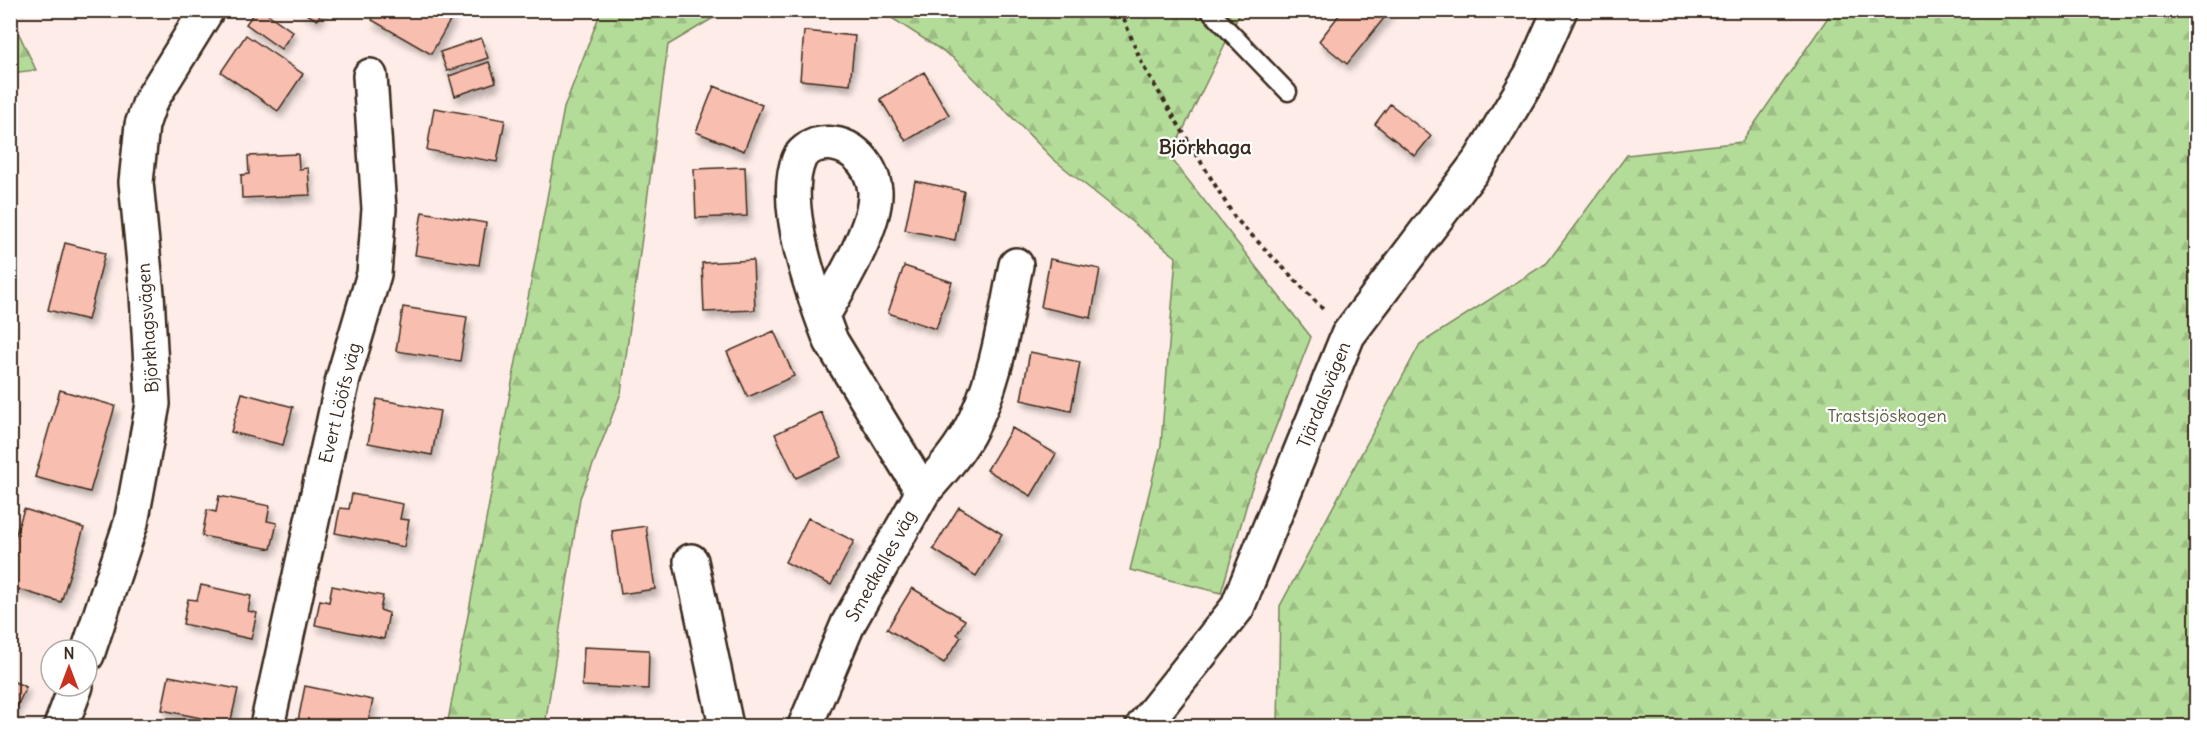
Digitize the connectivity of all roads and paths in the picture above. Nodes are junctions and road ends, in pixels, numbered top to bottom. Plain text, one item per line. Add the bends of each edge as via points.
1 (207, 10) edge
2 (1120, 10) edge
3 (1209, 10) edge
4 (1560, 10) edge
5 (370, 76) dead end
6 (1288, 92) dead end
7 (1016, 265) dead end
8 (822, 317) dead end
9 (1348, 335) junction
10 (922, 492) junction
11 (691, 561) dead end
12 (93, 638) edge
13 (71, 698) edge
14 (60, 726) edge
15 (267, 726) edge
16 (726, 726) edge
17 (805, 726) edge
18 (1143, 726) edge

1 - 12 street, Björkhagsvägen via 150,102 140,133 136,182 153,404 131,523
2 - 9 path via 1143,66 1235,218
3 - 6 lane
4 - 9 street, Tjärdalsvägen via 1531,75 1481,159
5 - 15 street, Evert Lööfs väg via 379,209 374,274 344,379
7 - 10 street via 986,394 968,435
8 - 10 street, Smedkalles väg via 831,341
9 - 18 street, Tjärdalsvägen via 1237,608
10 - 17 street, Smedkalles väg via 848,624
11 - 16 street
13 - 14 street

